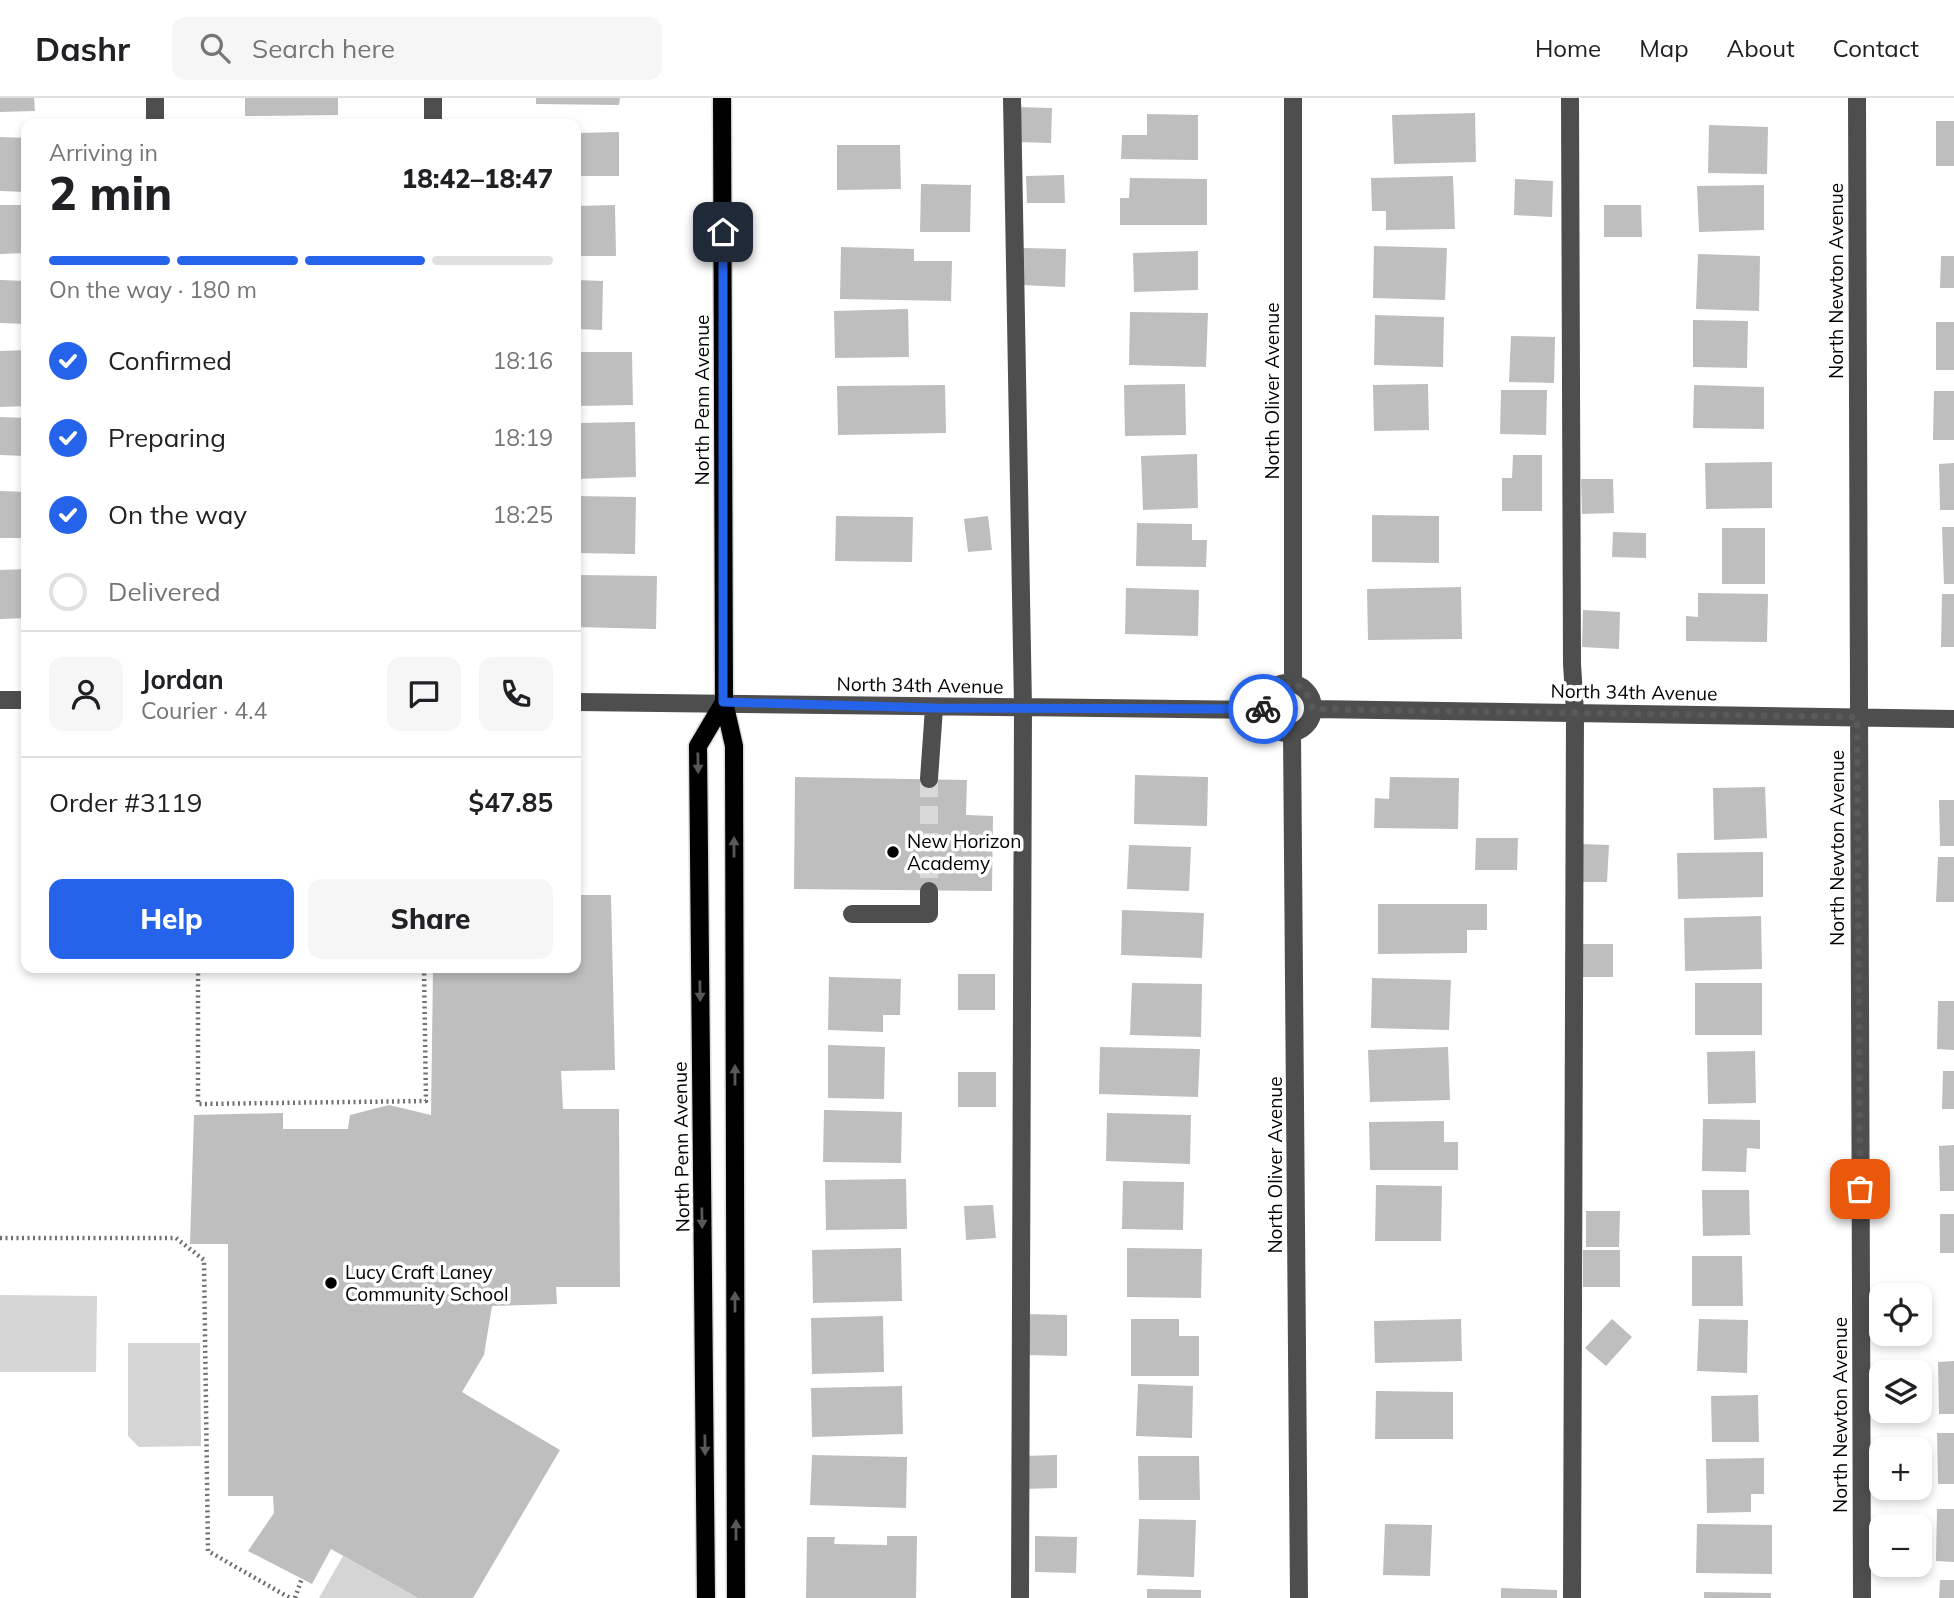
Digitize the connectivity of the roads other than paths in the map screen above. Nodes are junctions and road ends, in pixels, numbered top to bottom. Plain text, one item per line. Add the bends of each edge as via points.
1 (155, 98) edge
2 (433, 98) edge
3 (722, 98) edge
4 (1012, 98) edge
5 (1293, 98) edge
6 (1570, 98) edge
7 (1857, 98) edge
8 (155, 119) edge
9 (433, 119) edge
10 (1293, 683) junction
11 (0, 700) edge
12 (21, 700) edge
13 (581, 702) edge
14 (723, 702) junction
15 (1023, 707) junction
16 (934, 708) junction
17 (1313, 709) junction
18 (1263, 710) junction
19 (1576, 711) junction
20 (1857, 717) junction
21 (1954, 719) edge
22 (1292, 732) junction
23 (929, 779) tunnel mouth
24 (929, 891) tunnel mouth
25 (852, 914) dead end
26 (706, 1598) edge
27 (736, 1598) edge
28 (1020, 1598) edge
29 (1299, 1598) edge
30 (1572, 1598) edge
31 (1862, 1598) edge

1 - 8 street
2 - 9 street
3 - 14 main road, North Penn Avenue
4 - 15 street
5 - 10 street, North Oliver Avenue
6 - 19 street
7 - 20 street, North Newton Avenue
10 - 17 street via 1305,690
10 - 18 street via 1271,690
11 - 12 street
13 - 14 street, North 34th Avenue
14 - 16 street, North 34th Avenue
14 -> 26 main road, North Penn Avenue via 698,746
27 -> 14 main road, North Penn Avenue via 734,746
15 - 16 street, North 34th Avenue
15 - 18 street, North 34th Avenue
15 - 28 street
16 - 23 street
17 - 19 street, North 34th Avenue
17 - 22 street via 1307,724
18 - 22 street via 1276,730
19 - 20 street, North 34th Avenue
19 - 30 street
20 - 21 street, North 34th Avenue
20 - 31 street, North Newton Avenue
22 - 29 street, North Oliver Avenue
24 - 25 street via 929,914

